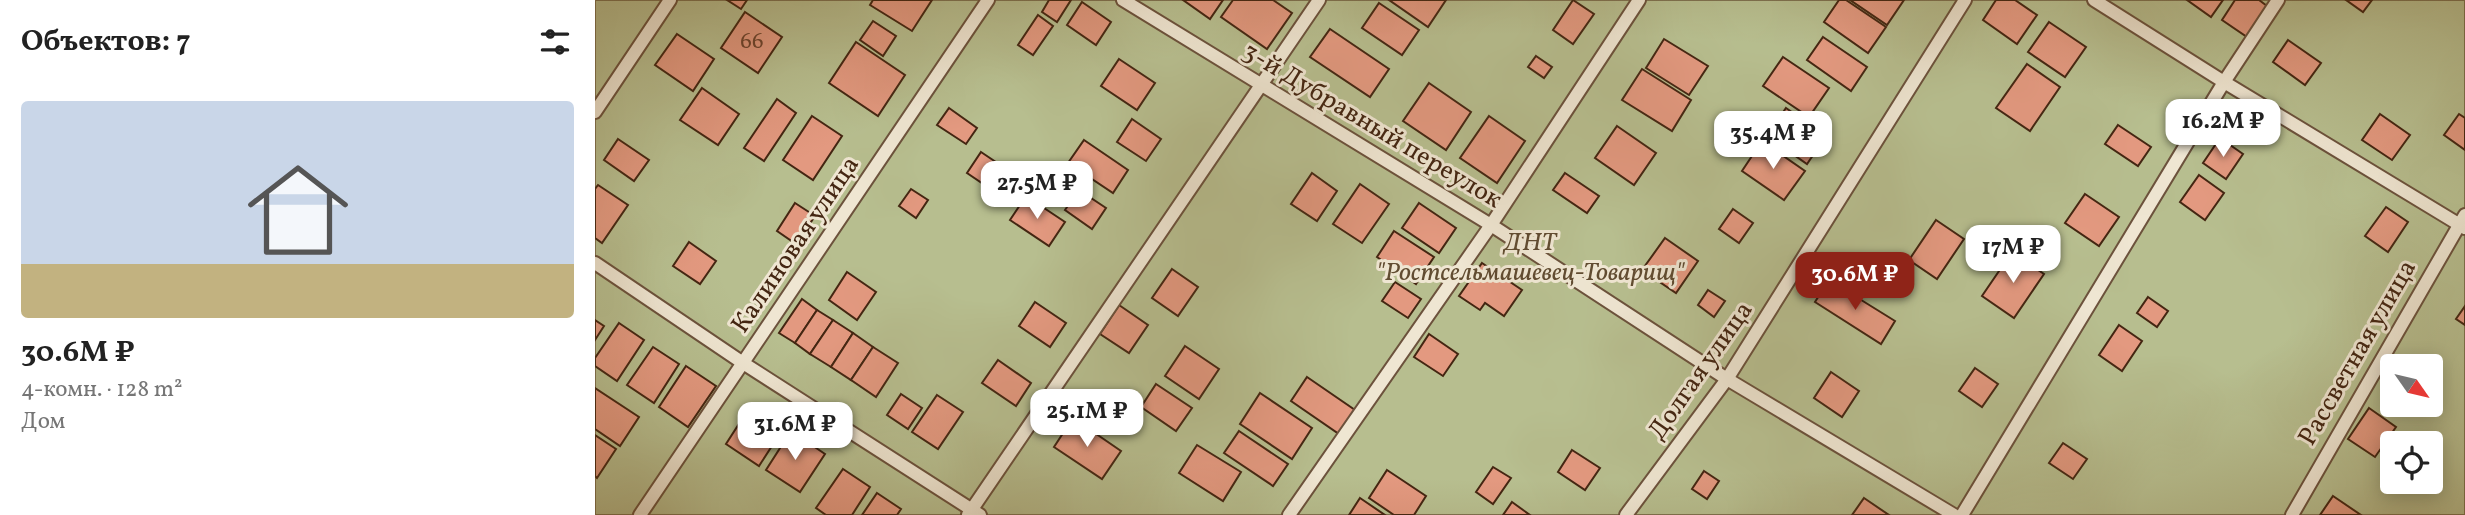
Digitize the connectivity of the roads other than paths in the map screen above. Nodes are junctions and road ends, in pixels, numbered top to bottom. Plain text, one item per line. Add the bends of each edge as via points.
1 (670, 0) edge
2 (988, 0) edge
3 (1123, 0) edge
4 (1319, 0) edge
5 (1639, 0) edge
6 (1965, 0) edge
7 (2094, 0) edge
8 (2277, 0) edge
9 (2224, 82) junction
10 (1261, 86) junction
11 (595, 112) edge
12 (2463, 222) edge
13 (1491, 225) junction
14 (595, 263) edge
15 (743, 363) junction
16 (1727, 379) junction
17 (974, 513) edge
18 (641, 515) edge
19 (1289, 515) edge
20 (1626, 515) edge
21 (1954, 515) edge
22 (1962, 515) edge
23 (2292, 515) edge

1 - 11 lane
2 - 15 lane, Калиновая улица
3 - 10 lane, 3-й Дубравный переулок
4 - 10 lane
5 - 13 lane
6 - 16 lane, Долгая улица
7 - 9 lane
8 - 9 lane
9 - 12 lane
9 - 22 lane
10 - 13 lane, 3-й Дубравный переулок
10 - 17 lane
12 - 23 lane, Рассветная улица
13 - 16 lane, 3-й Дубравный переулок
13 - 19 lane
14 - 15 lane
15 - 17 lane
15 - 18 lane, Калиновая улица
16 - 20 lane, Долгая улица
16 - 21 lane, 3-й Дубравный переулок

